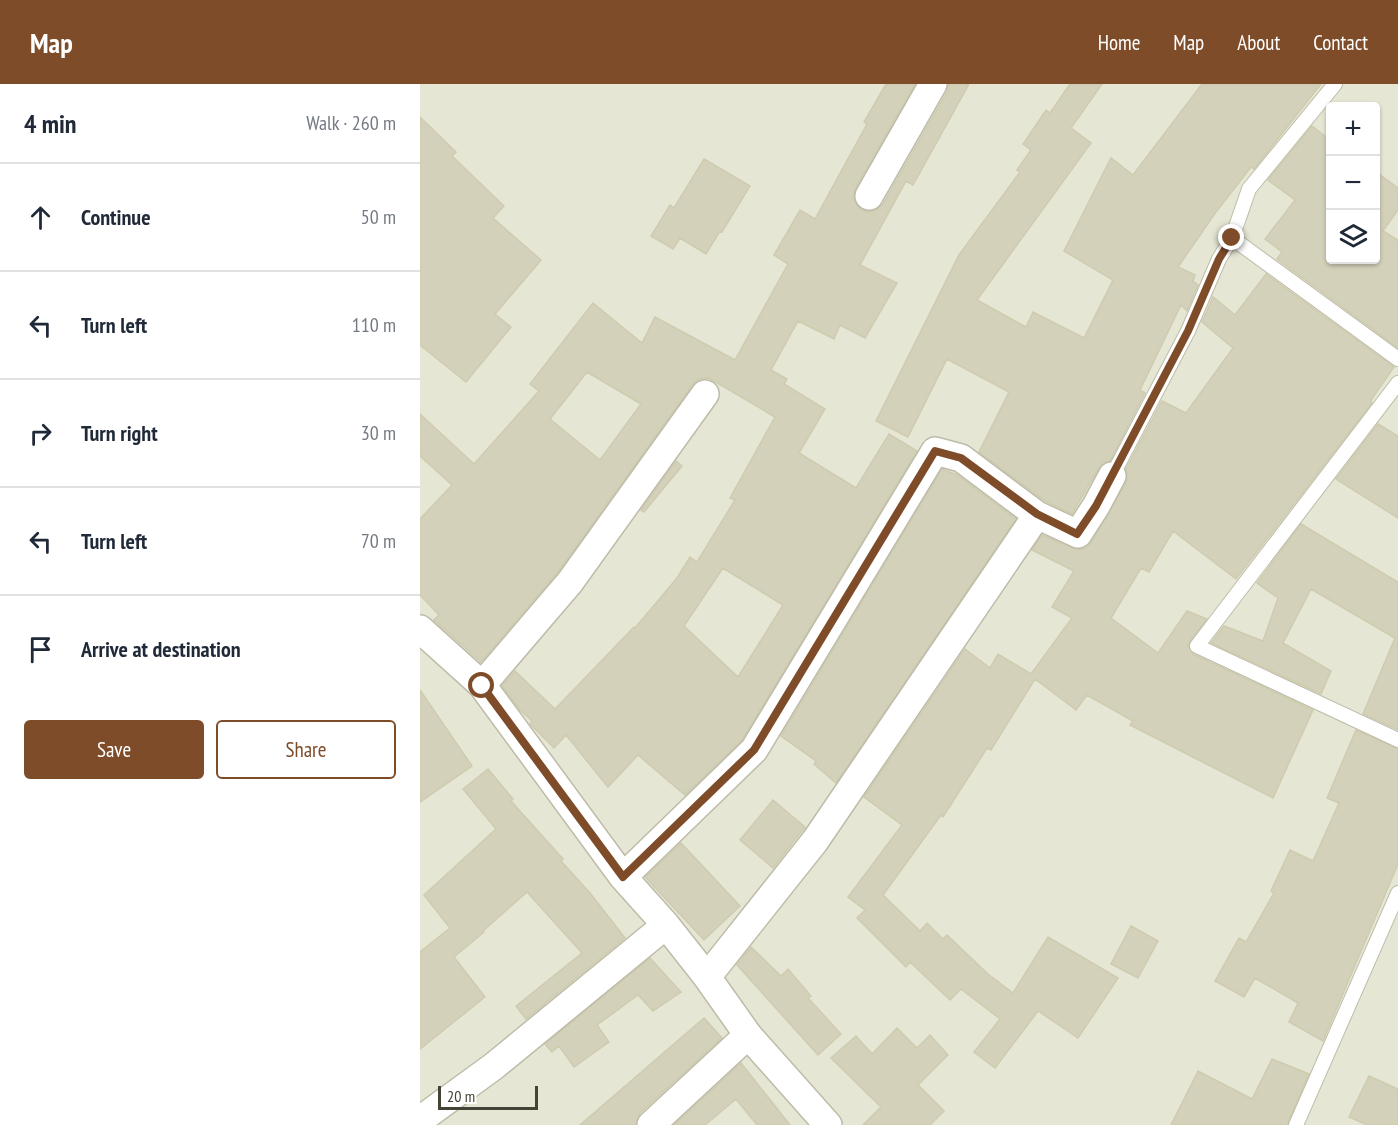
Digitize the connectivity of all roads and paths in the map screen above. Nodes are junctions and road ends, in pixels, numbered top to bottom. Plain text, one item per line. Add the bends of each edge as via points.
1 (933, 84) edge
2 (1335, 84) edge
3 (868, 196) dead end
4 (1232, 238) junction
5 (1398, 359) edge
6 (1398, 384) edge
7 (705, 394) dead end
8 (1112, 476) joint
9 (1037, 514) junction
10 (423, 638) edge
11 (482, 686) junction
12 (1398, 740) edge
13 (623, 877) junction
14 (1398, 893) edge
15 (666, 925) junction
16 (707, 977) junction
17 (748, 1035) junction
18 (420, 1120) edge
19 (651, 1125) edge
20 (828, 1125) edge
21 (1296, 1125) edge

1 - 3 street
2 - 4 lane via 1249,189
4 - 5 lane
4 - 8 lane
6 - 12 lane via 1197,646
7 - 11 street via 570,582
8 - 9 street via 1077,534
9 - 13 street via 961,458 935,451 754,750
9 - 16 street via 815,841
10 - 11 street
11 - 13 street
13 - 15 street
14 - 21 lane
15 - 16 street
15 - 18 street via 494,1066
16 - 17 street
17 - 19 street
17 - 20 street

